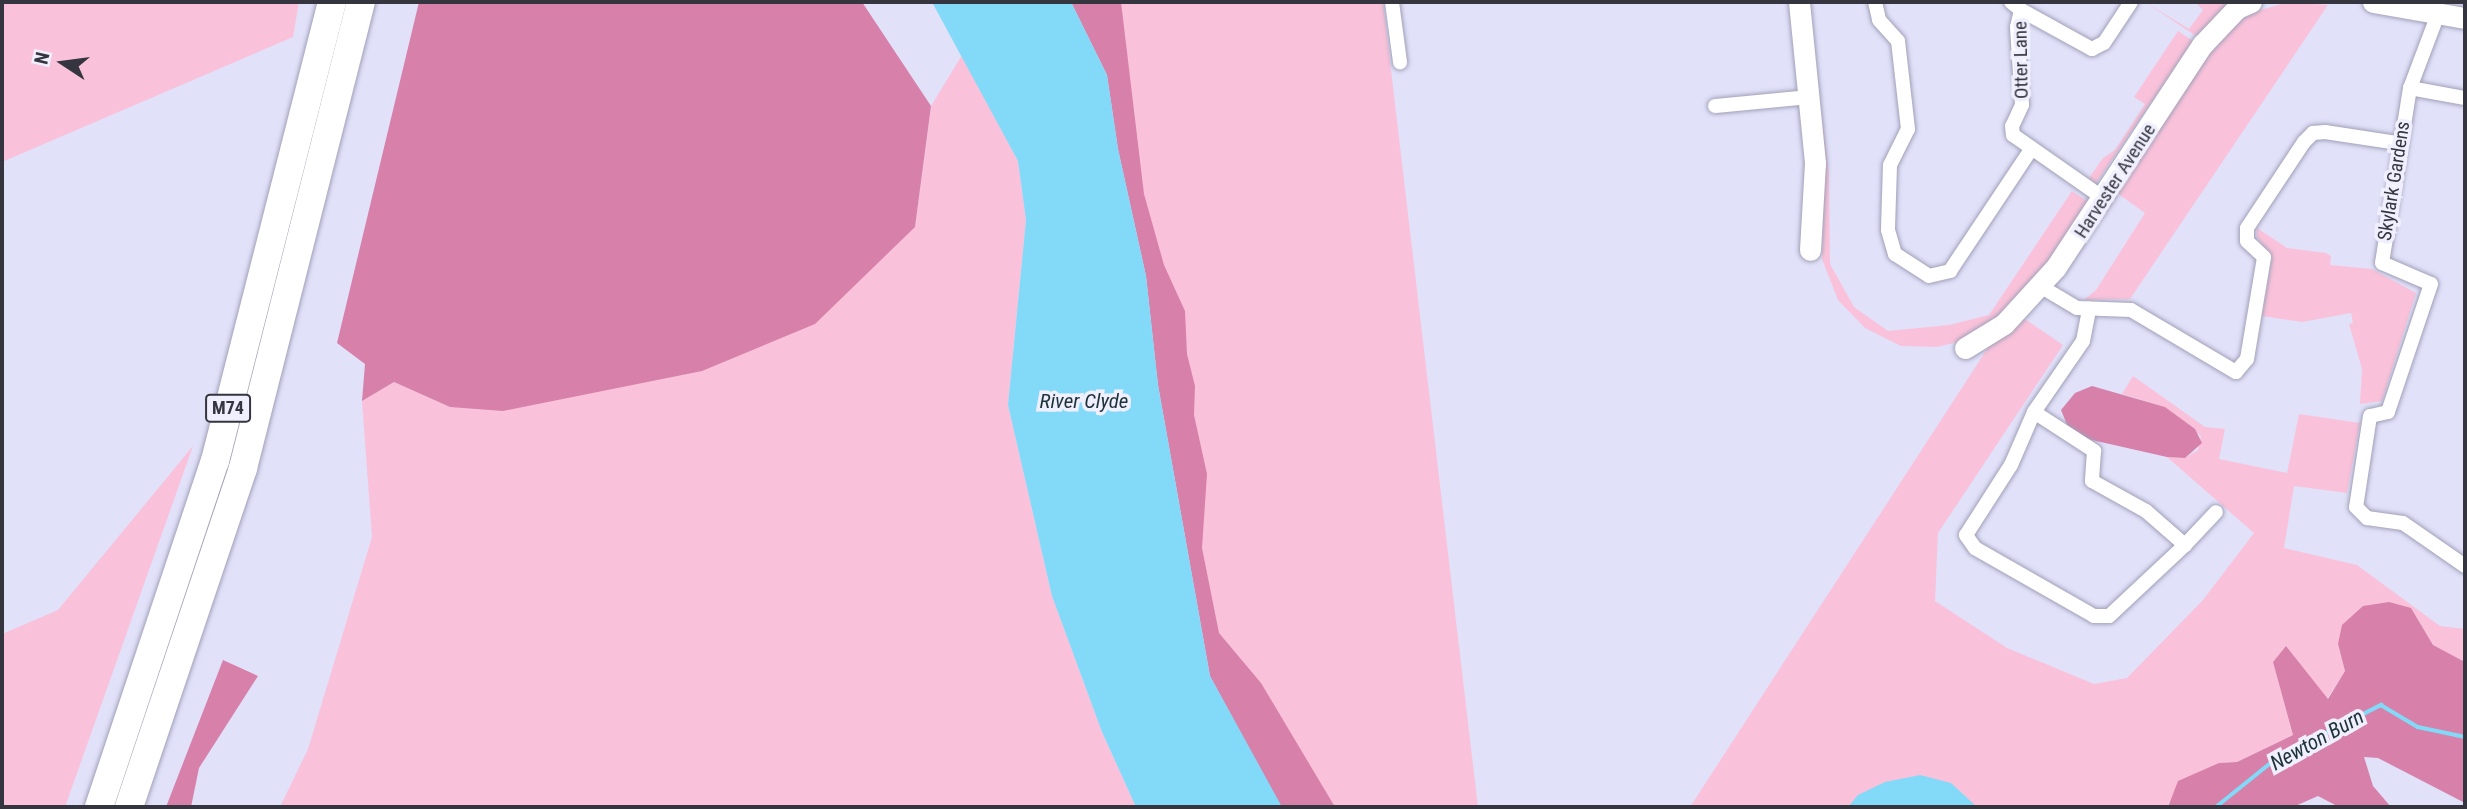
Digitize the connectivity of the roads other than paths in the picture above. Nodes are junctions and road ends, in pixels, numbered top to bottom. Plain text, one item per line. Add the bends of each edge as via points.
1 (332, 2) edge
2 (361, 2) edge
3 (1392, 2) edge
4 (1799, 2) edge
5 (1875, 2) edge
6 (2131, 2) edge
7 (2251, 2) edge
8 (2373, 2) edge
9 (2016, 6) edge
10 (2438, 14) junction
11 (2465, 18) edge
12 (1399, 62) dead end
13 (2410, 88) junction
14 (1808, 97) junction
15 (2465, 98) edge
16 (1715, 106) dead end
17 (2398, 143) junction
18 (2030, 151) junction
19 (2104, 198) junction
20 (1811, 250) dead end
21 (2040, 286) junction
22 (2089, 309) junction
23 (1965, 348) dead end
24 (2034, 412) junction
25 (2216, 512) dead end
26 (2185, 545) junction
27 (2465, 566) edge
28 (99, 807) edge
29 (129, 807) edge

1 - 28 highway, M74 via 215,461
2 - 29 highway, M74 via 243,468
3 - 12 street
4 - 14 street
5 - 18 street via 1879,20 1898,41 1908,129 1890,165 1888,230 1895,254 1929,276 1950,271
6 - 9 street via 2104,43 2092,49
7 - 19 street, Harvester Avenue via 2238,8 2202,44
8 - 10 street
9 - 18 street, Otter Lane via 2022,105 2011,129
10 - 11 street
10 - 13 street, Skylark Gardens
13 - 15 street
13 - 17 street, Skylark Gardens
14 - 16 street
14 - 20 street via 1815,163
17 - 22 street via 2325,132 2313,133 2304,142 2247,228 2247,241 2263,257 2248,359 2236,372 2131,310
17 - 27 street, Skylark Gardens via 2382,263 2431,284 2388,412 2370,416 2356,507 2367,518 2403,523
18 - 19 street, Otter Lane
19 - 21 street, Harvester Avenue
21 - 22 street via 2067,305
21 - 23 street, Harvester Avenue via 2004,324
22 - 24 street via 2083,341
24 - 26 street via 2094,451 2092,481 2146,511
24 - 26 street via 2011,466 1968,527 1966,535 1975,548 2094,616 2109,616
25 - 26 street

